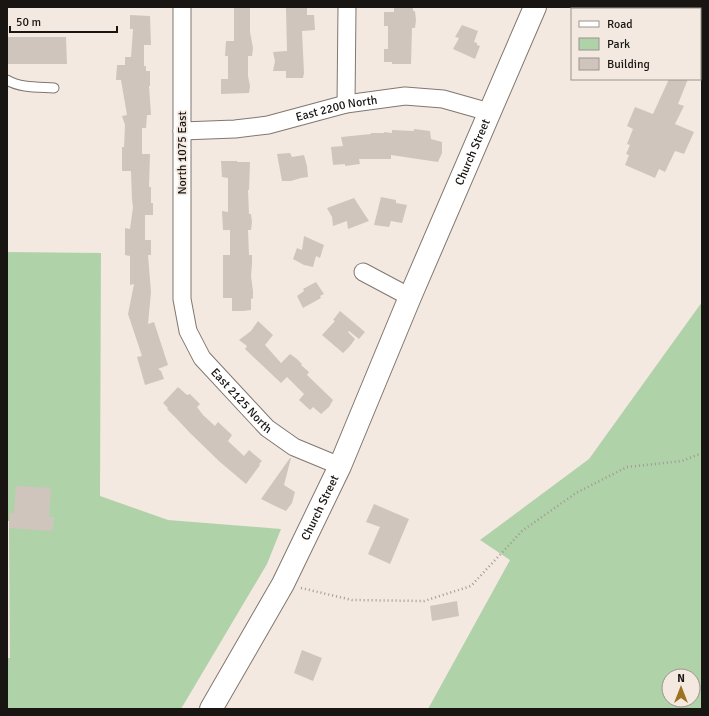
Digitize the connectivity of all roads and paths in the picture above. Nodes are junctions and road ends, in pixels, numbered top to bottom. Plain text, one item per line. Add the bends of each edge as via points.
1 (182, 7) edge
2 (347, 7) edge
3 (535, 7) edge
4 (7, 80) edge
5 (54, 88) dead end
6 (346, 104) junction
7 (489, 112) junction
8 (182, 131) junction
9 (363, 272) dead end
10 (410, 297) junction
11 (182, 299) joint
12 (702, 453) edge
13 (340, 466) junction
14 (282, 584) junction
15 (211, 709) edge

1 - 8 street, North 1075 East
2 - 6 street
3 - 7 street, Church Street
4 - 5 lane via 30,87
6 - 7 street, East 2200 North via 405,96 443,99
6 - 8 street, East 2200 North via 268,125 236,130
7 - 10 street, Church Street
8 - 11 street, North 1075 East
9 - 10 street
10 - 13 street, Church Street
11 - 13 street, East 2125 North via 188,331 202,358 262,423 294,447
12 - 14 path via 682,461 627,467 576,493 522,532 471,586 424,601 352,600
13 - 14 street, Church Street
14 - 15 street, Church Street

